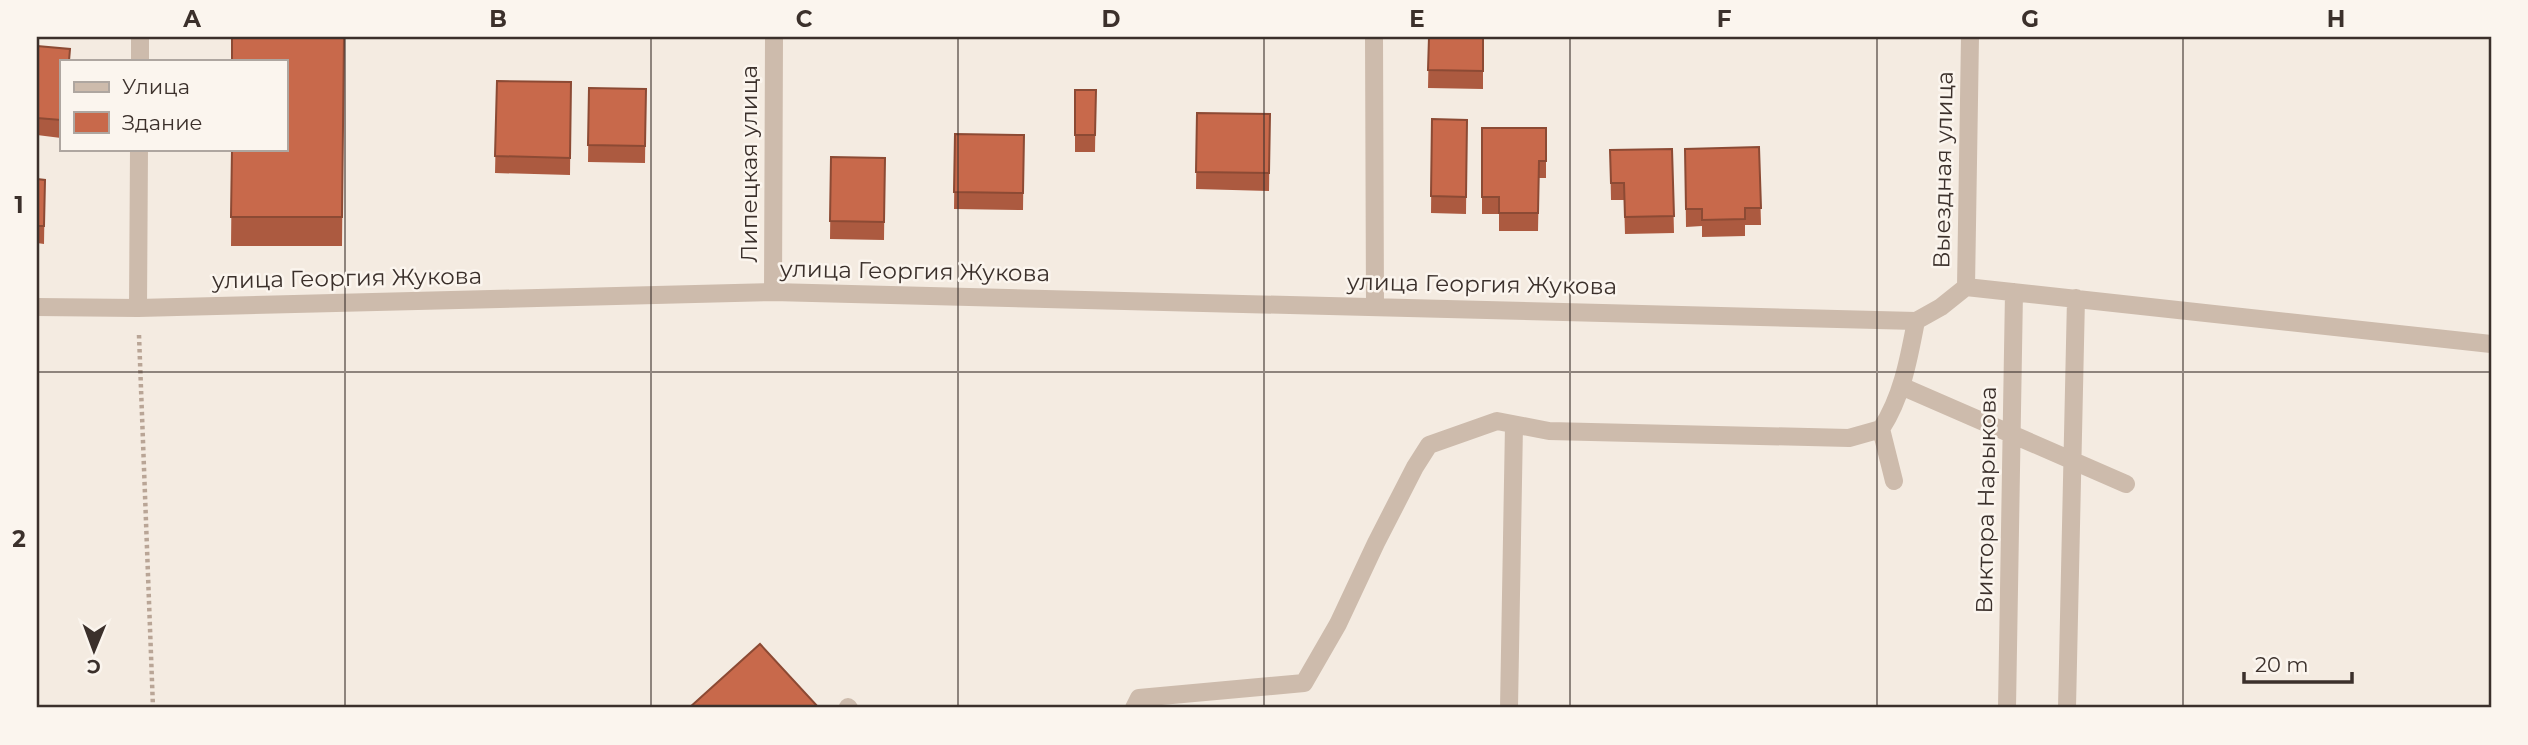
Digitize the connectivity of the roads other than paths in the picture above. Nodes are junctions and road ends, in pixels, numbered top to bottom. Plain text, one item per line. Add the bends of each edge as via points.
1 (140, 37) edge
2 (774, 37) edge
3 (1374, 37) edge
4 (1970, 37) edge
5 (140, 60) edge
6 (139, 150) edge
7 (1966, 287) junction
8 (773, 292) junction
9 (2014, 292) junction
10 (2076, 298) junction
11 (1375, 306) junction
12 (37, 307) edge
13 (138, 308) junction
14 (1916, 321) junction
15 (2491, 344) edge
16 (1900, 386) junction
17 (1514, 425) junction
18 (1881, 429) junction
19 (2012, 435) junction
20 (2072, 460) junction
21 (1894, 481) dead end
22 (2126, 484) dead end
23 (1134, 708) edge
24 (1509, 708) edge
25 (2007, 708) edge
26 (2067, 708) edge

1 - 5 street
2 - 8 street, Липецкая улица
3 - 11 street
4 - 7 street, Выездная улица
6 - 13 street
7 - 9 street
7 - 14 street, Выездная улица
8 - 11 street, улица Георгия Жукова
8 - 13 street, улица Георгия Жукова
9 - 10 street
9 - 19 street, Виктора Нарыкова
10 - 15 street
10 - 20 street
11 - 14 street, улица Георгия Жукова
12 - 13 street, улица Георгия Жукова
14 - 16 street
16 - 18 street
16 - 19 street
17 - 18 street via 1549,431 1849,438
17 - 23 street via 1497,421 1429,445 1304,683 1139,698
17 - 24 street
18 - 21 street
19 - 20 street
19 - 25 street, Виктора Нарыкова
20 - 22 street
20 - 26 street

